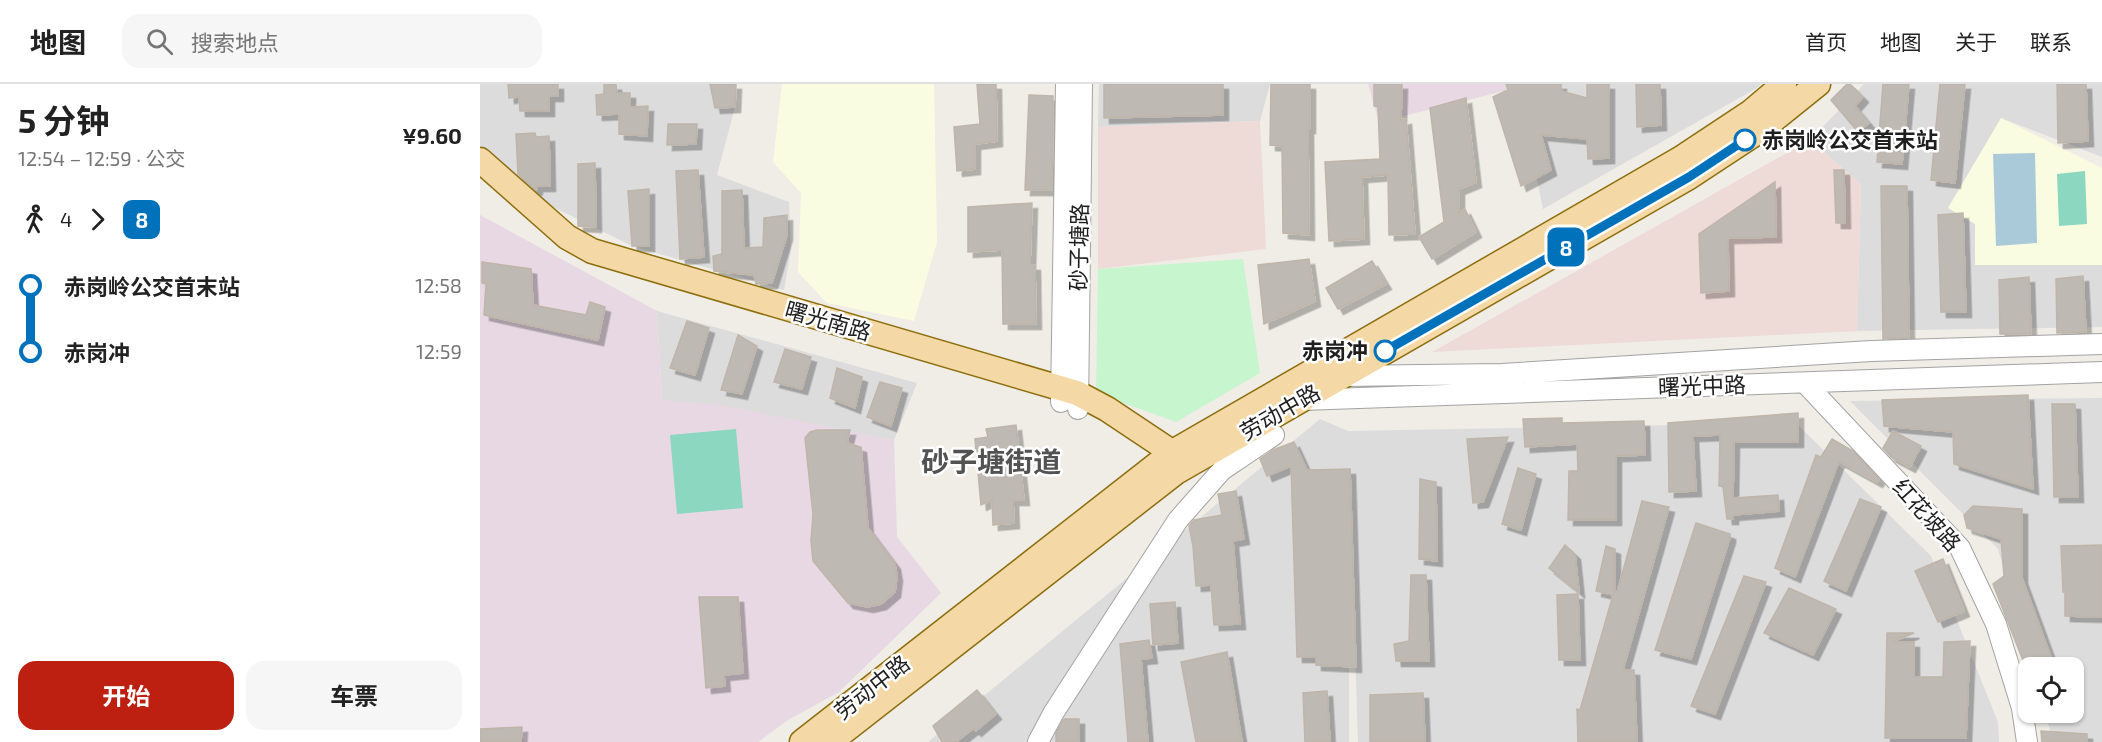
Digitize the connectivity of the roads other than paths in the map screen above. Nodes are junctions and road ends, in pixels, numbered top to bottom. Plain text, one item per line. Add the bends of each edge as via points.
1 (1066, 84) edge
2 (1082, 84) edge
3 (1784, 84) edge
4 (1818, 84) edge
5 (480, 160) edge
6 (480, 179) edge
7 (2102, 344) edge
8 (2102, 372) edge
9 (1305, 376) junction
10 (1342, 376) junction
11 (1805, 383) junction
12 (1069, 398) junction
13 (1301, 400) junction
14 (1274, 435) dead end
15 (1175, 462) junction
16 (802, 742) edge
17 (830, 742) edge
18 (1038, 742) edge
19 (2027, 742) edge

1 - 12 street, 砂子塘路
2 - 12 street, 砂子塘路
3 - 9 main road, 劳动中路 via 1751,112 1680,159
4 - 10 main road, 劳动中路 via 1762,129 1689,177
5 - 12 main road, 曙光南路 via 567,237 592,251
6 - 12 main road, 曙光南路 via 563,248 589,262
7 - 10 street, 曙光中路 via 1871,351 1503,374
8 - 11 street, 曙光中路
9 - 10 street, 曙光中路
9 - 15 main road, 劳动中路
10 - 13 main road, 劳动中路
11 - 13 street, 曙光中路
11 - 19 street, 红花坡路 via 1960,548 1996,624 2022,708
12 - 15 main road, 曙光南路 via 1107,409
13 - 15 main road, 劳动中路
14 - 18 street via 1221,470 1178,520
15 - 16 main road, 劳动中路
15 - 17 main road, 劳动中路

